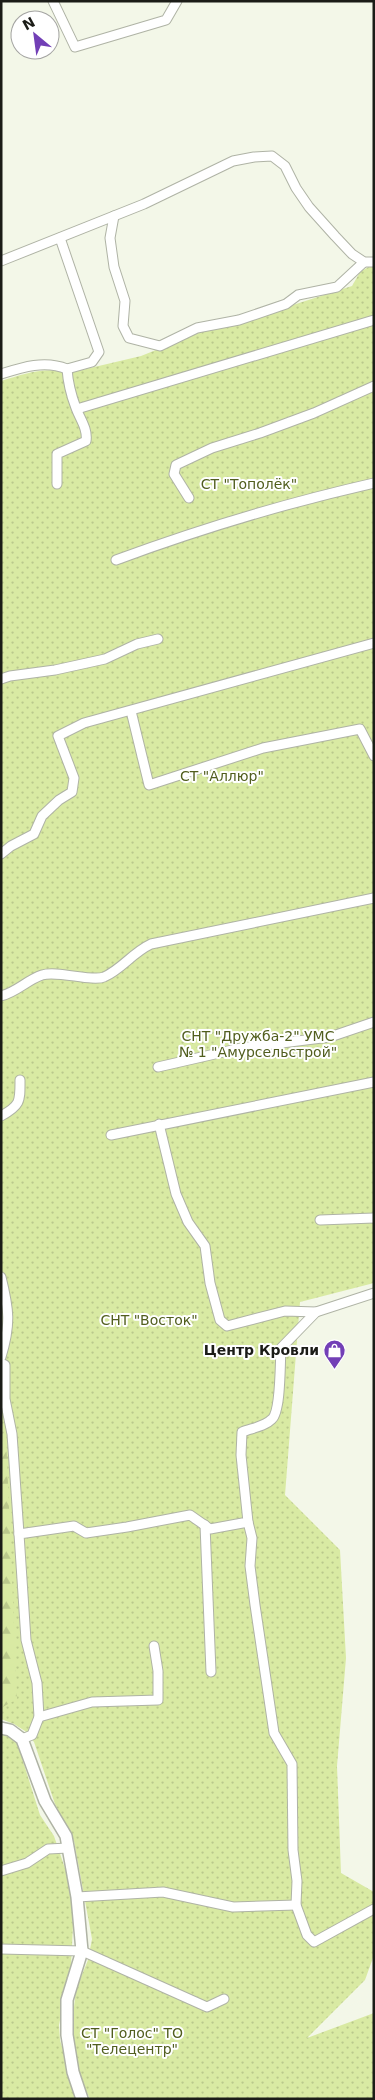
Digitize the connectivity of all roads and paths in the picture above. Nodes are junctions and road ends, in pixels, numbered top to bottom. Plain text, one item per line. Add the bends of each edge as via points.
1 (53, 1) edge
2 (177, 1) edge
3 (114, 216) junction
4 (60, 238) junction
5 (1, 261) edge
6 (369, 262) edge
7 (374, 320) edge
8 (68, 369) junction
9 (1, 374) edge
10 (374, 386) edge
11 (76, 409) junction
12 (57, 484) dead end
13 (374, 484) edge
14 (189, 498) dead end
15 (116, 560) dead end
16 (158, 639) dead end
17 (374, 643) edge
18 (1, 679) edge
19 (131, 711) junction
20 (374, 756) edge
21 (1, 854) edge
22 (374, 898) edge
23 (1, 996) edge
24 (374, 1022) edge
25 (158, 1067) dead end
26 (20, 1080) dead end
27 (374, 1082) edge
28 (1, 1116) edge
29 (158, 1124) junction
30 (111, 1135) dead end
31 (374, 1218) edge
32 (320, 1220) dead end
33 (1, 1277) edge
34 (374, 1293) edge
35 (316, 1312) junction
36 (1, 1356) edge
37 (1, 1363) edge
38 (248, 1522) junction
39 (205, 1525) junction
40 (19, 1534) junction
41 (154, 1646) dead end
42 (211, 1672) dead end
43 (39, 1717) junction
44 (1, 1728) edge
45 (22, 1739) junction
46 (68, 1848) junction
47 (1, 1871) edge
48 (78, 1897) junction
49 (296, 1905) junction
50 (374, 1909) edge
51 (1, 1949) edge
52 (82, 1950) junction
53 (224, 1999) dead end
54 (80, 2098) edge

1 - 2 street via 75,47 166,20
3 - 4 street
3 - 6 street via 233,161 272,156 285,166 296,188 330,231 352,254
3 - 6 street via 110,238 114,267 125,301 122,326 129,338 160,346 197,328 239,320 286,304 298,295 337,286
4 - 5 street
4 - 8 street via 99,352 92,362
7 - 11 street
8 - 9 street via 56,365 25,366
8 - 11 street via 68,384
10 - 14 street via 314,413 212,448 176,465 174,474
11 - 12 street via 88,434 86,441 58,454
13 - 15 street via 325,494 184,535
16 - 18 street via 137,644 104,659
17 - 19 street
19 - 20 street via 149,785 263,748 360,729
19 - 21 street via 84,723 58,736 74,778 72,792 42,816 34,834
22 - 23 street via 151,944 101,978 43,974 12,994
24 - 25 street via 330,1037 241,1048
26 - 28 street via 20,1100 15,1108
27 - 29 street
29 - 30 street
29 - 35 street via 176,1194 188,1222 205,1246 220,1320 226,1326 285,1311
31 - 32 street
33 - 36 street via 8,1306 8,1334
34 - 35 street
35 - 38 street via 281,1348 274,1418 242,1432 240,1455
37 - 40 street via 5,1365
38 - 39 street via 210,1528
38 - 49 street via 252,1538 250,1566 274,1733 292,1764
39 - 40 street via 190,1515 86,1533 74,1526
39 - 42 street
40 - 43 street via 26,1640 37,1683
41 - 43 street via 158,1700 92,1702
43 - 45 street via 32,1735
44 - 45 street
45 - 46 street via 45,1801 66,1836
46 - 47 street via 48,1850
46 - 48 street
48 - 49 street via 163,1892 233,1907
48 - 52 street
49 - 50 street via 307,1935 314,1942
51 - 52 street
52 - 53 street via 207,2007
52 - 54 street via 67,2000 66,2035

